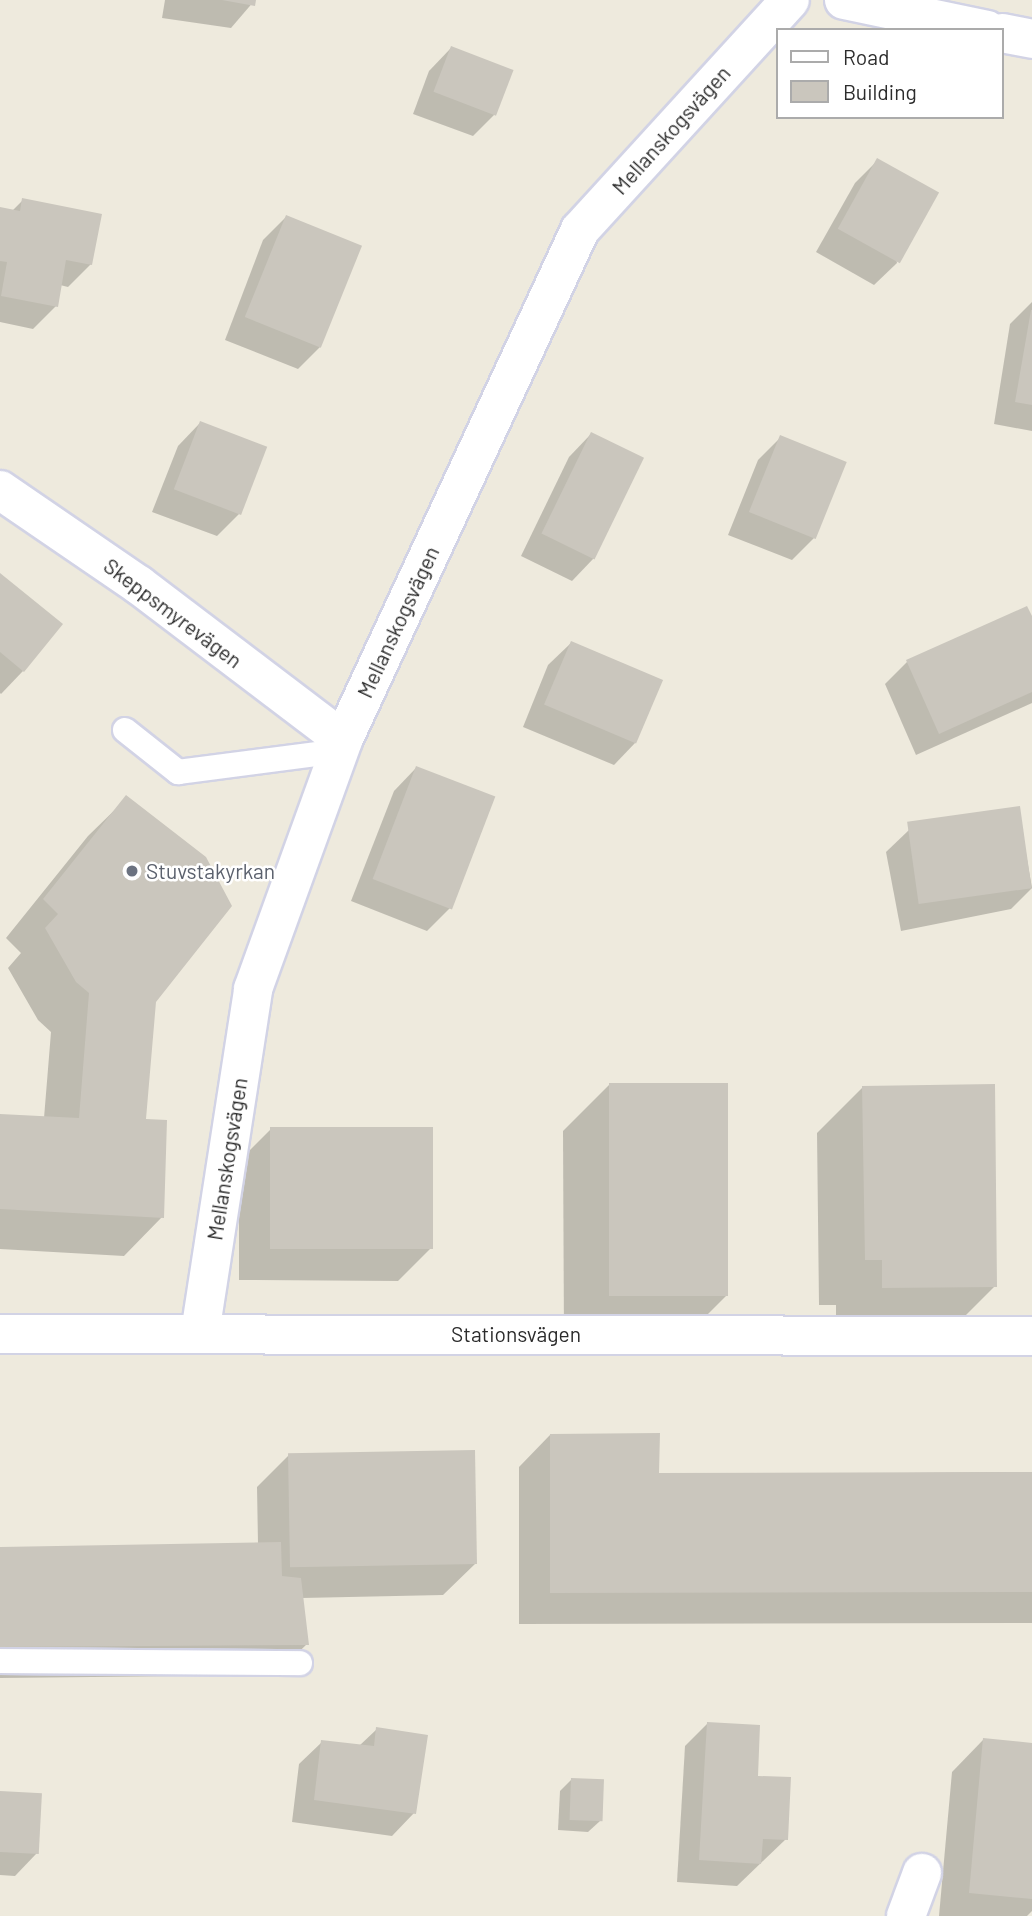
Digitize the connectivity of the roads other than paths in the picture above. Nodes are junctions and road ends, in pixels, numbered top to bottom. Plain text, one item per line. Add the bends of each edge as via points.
1 (790, 0) edge
2 (844, 0) edge
3 (977, 28) edge
4 (1004, 33) edge
5 (1032, 39) edge
6 (0, 490) edge
7 (125, 730) dead end
8 (341, 746) junction
9 (200, 1333) junction
10 (0, 1334) edge
11 (1032, 1336) edge
12 (0, 1661) edge
13 (300, 1662) dead end
14 (922, 1873) dead end
15 (906, 1916) edge

1 - 8 street, Mellanskogsvägen via 580,230
2 - 3 street
4 - 5 street
6 - 8 street, Skeppsmyrevägen via 139,585
7 - 8 lane via 178,772
8 - 9 street, Mellanskogsvägen via 253,989
9 - 10 street, Stationsvägen
9 - 11 street, Stationsvägen
12 - 13 lane
14 - 15 street

